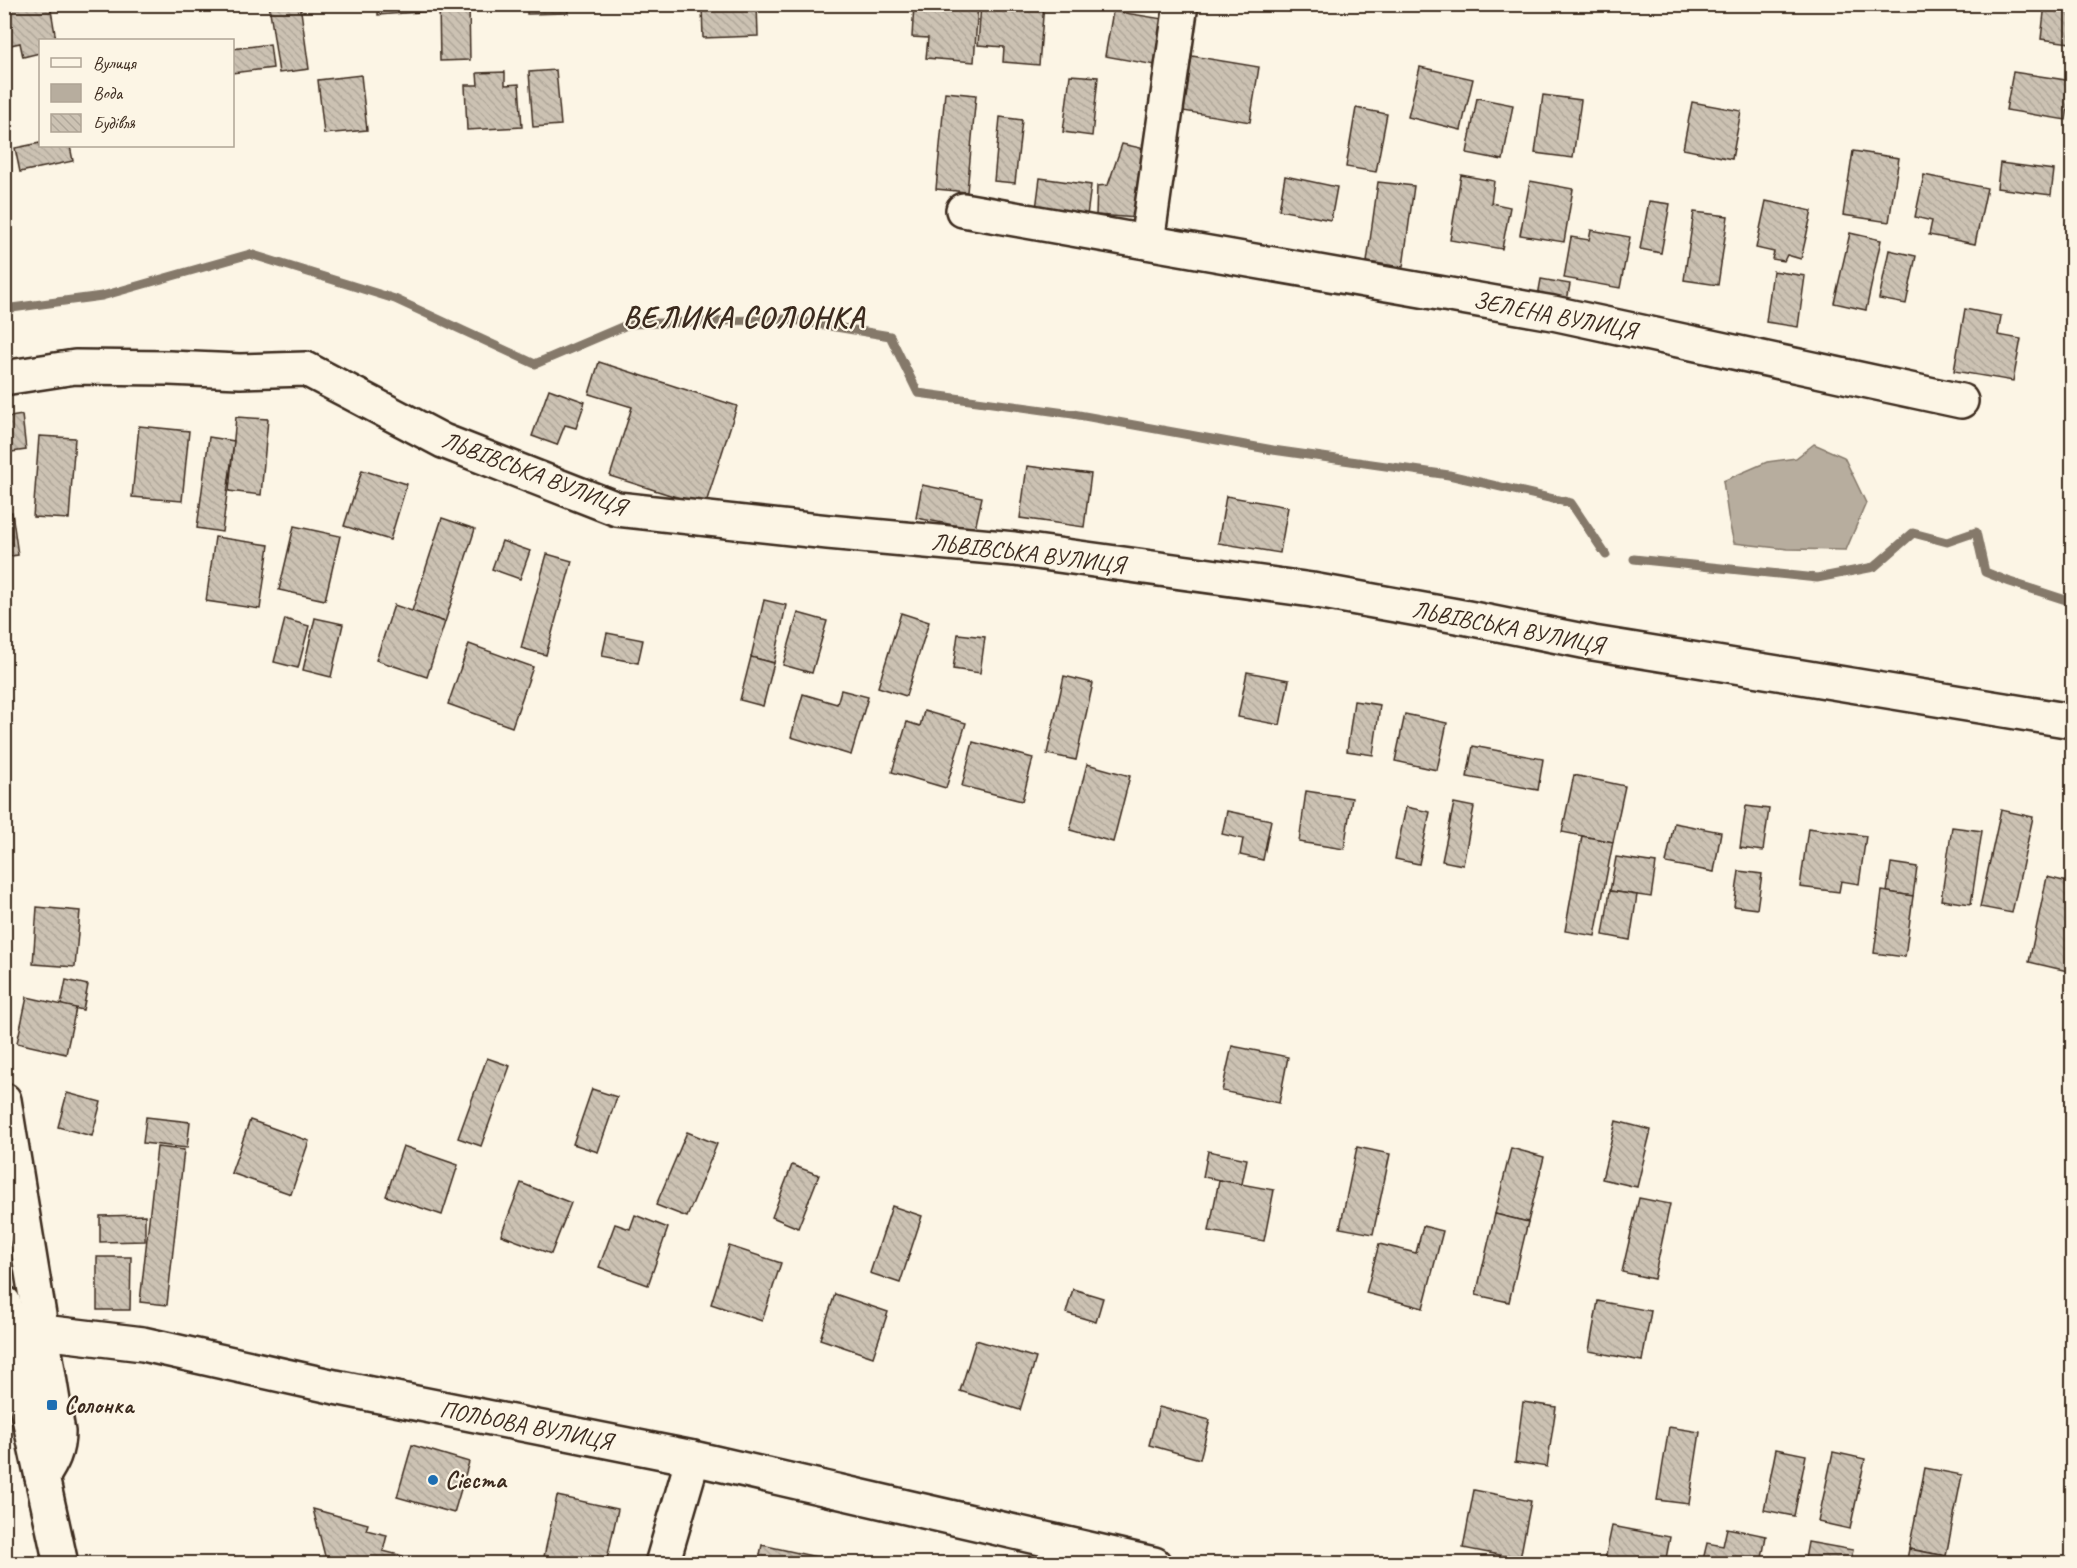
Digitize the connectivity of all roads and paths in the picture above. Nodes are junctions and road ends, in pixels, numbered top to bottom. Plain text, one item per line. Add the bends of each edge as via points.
1 (1181, 4) edge
2 (963, 210) dead end
3 (1147, 242) junction
4 (4, 378) edge
5 (1961, 401) dead end
6 (2073, 722) edge
7 (4, 1100) edge
8 (4, 1303) edge
9 (43, 1332) junction
10 (693, 1458) junction
11 (42, 1478) junction
12 (61, 1563) edge
13 (662, 1563) edge
14 (1154, 1563) edge

1 - 3 main road
2 - 3 main road, ЗЕЛЕНА ВУЛИЦЯ
3 - 5 main road, ЗЕЛЕНА ВУЛИЦЯ via 1553,313
4 - 6 main road, ЛЬВІВСЬКА ВУЛИЦЯ via 75,367 306,369 443,441 617,509 1014,549 1312,590 1593,643
7 - 9 main road
8 - 11 main road
9 - 10 main road, ПОЛЬОВА ВУЛИЦЯ via 143,1344
9 - 11 main road via 58,1445
10 - 13 main road
10 - 14 main road, ПОЛЬОВА ВУЛИЦЯ
11 - 12 main road

